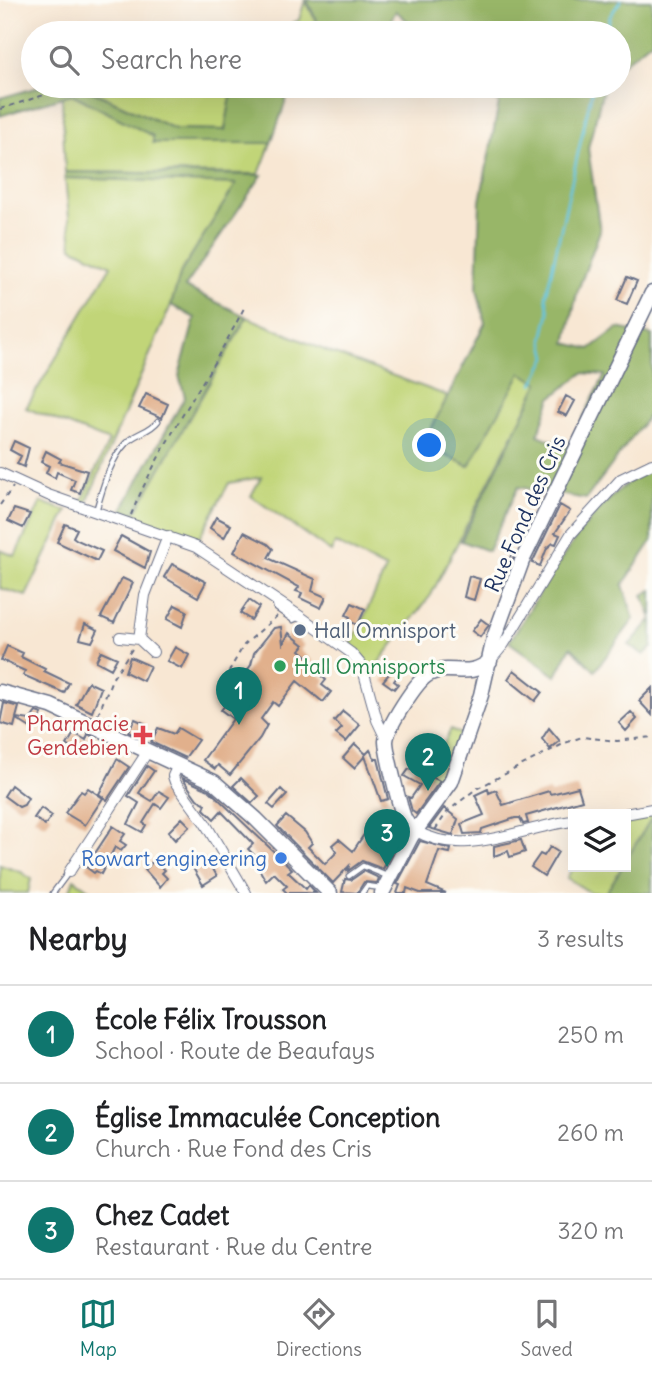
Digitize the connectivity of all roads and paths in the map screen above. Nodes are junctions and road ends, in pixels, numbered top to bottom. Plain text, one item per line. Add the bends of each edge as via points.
1 (34, 98) edge
2 (0, 109) edge
3 (652, 293) edge
4 (244, 308) dead end
5 (158, 421) dead end
6 (652, 464) edge
7 (0, 473) edge
8 (17, 481) junction
9 (0, 505) edge
10 (95, 512) junction
11 (128, 522) junction
12 (168, 536) junction
13 (275, 599) junction
14 (280, 611) junction
15 (301, 617) junction
16 (120, 637) dead end
17 (139, 639) junction
18 (153, 652) dead end
19 (490, 661) junction
20 (466, 673) junction
21 (0, 692) edge
22 (481, 695) junction
23 (226, 701) dead end
24 (396, 717) junction
25 (377, 720) junction
26 (93, 725) junction
27 (652, 737) edge
28 (386, 739) junction
29 (148, 751) junction
30 (178, 765) junction
31 (652, 799) edge
32 (650, 809) edge
33 (631, 813) edge
34 (568, 822) edge
35 (416, 831) junction
36 (431, 837) junction
37 (69, 872) joint
38 (349, 876) dead end
39 (386, 887) edge
40 (53, 893) edge
41 (246, 893) edge
42 (330, 893) edge
43 (362, 893) edge

1 - 2 path
3 - 19 street, Rue Fond des Cris via 536,530 494,638
4 - 11 path via 217,363 141,490
5 - 10 lane via 126,443 115,457
6 - 19 street via 621,479 572,534
7 - 8 street
8 - 9 path
8 - 10 street
10 - 11 street
11 - 12 street
12 - 13 street via 216,558
12 - 17 street via 145,595
13 - 14 lane
13 - 15 street
14 - 15 lane via 293,620
14 - 23 path via 244,645 229,671
15 - 25 street via 362,666
16 - 17 street
17 - 18 street
17 - 26 path via 112,679
19 - 20 street
19 - 22 street, Rue Fond des Cris
20 - 22 street
20 - 24 street via 429,674
21 - 26 street via 51,706
22 - 35 street, Rue Fond des Cris via 451,782
24 - 25 street via 389,722
24 - 28 street
25 - 28 street
26 - 29 street
27 - 36 path via 617,741 582,737 565,743 476,789 448,811
28 - 35 street via 405,822
29 - 30 street
29 - 37 street
30 - 41 street via 175,782 205,822
30 - 42 street via 214,782
31 - 32 street
32 - 33 street
34 - 36 street via 474,843
35 - 36 street
35 - 39 street, Rue Fond des Cris
37 - 40 lane
38 - 39 lane via 363,866
39 - 43 lane via 368,886

